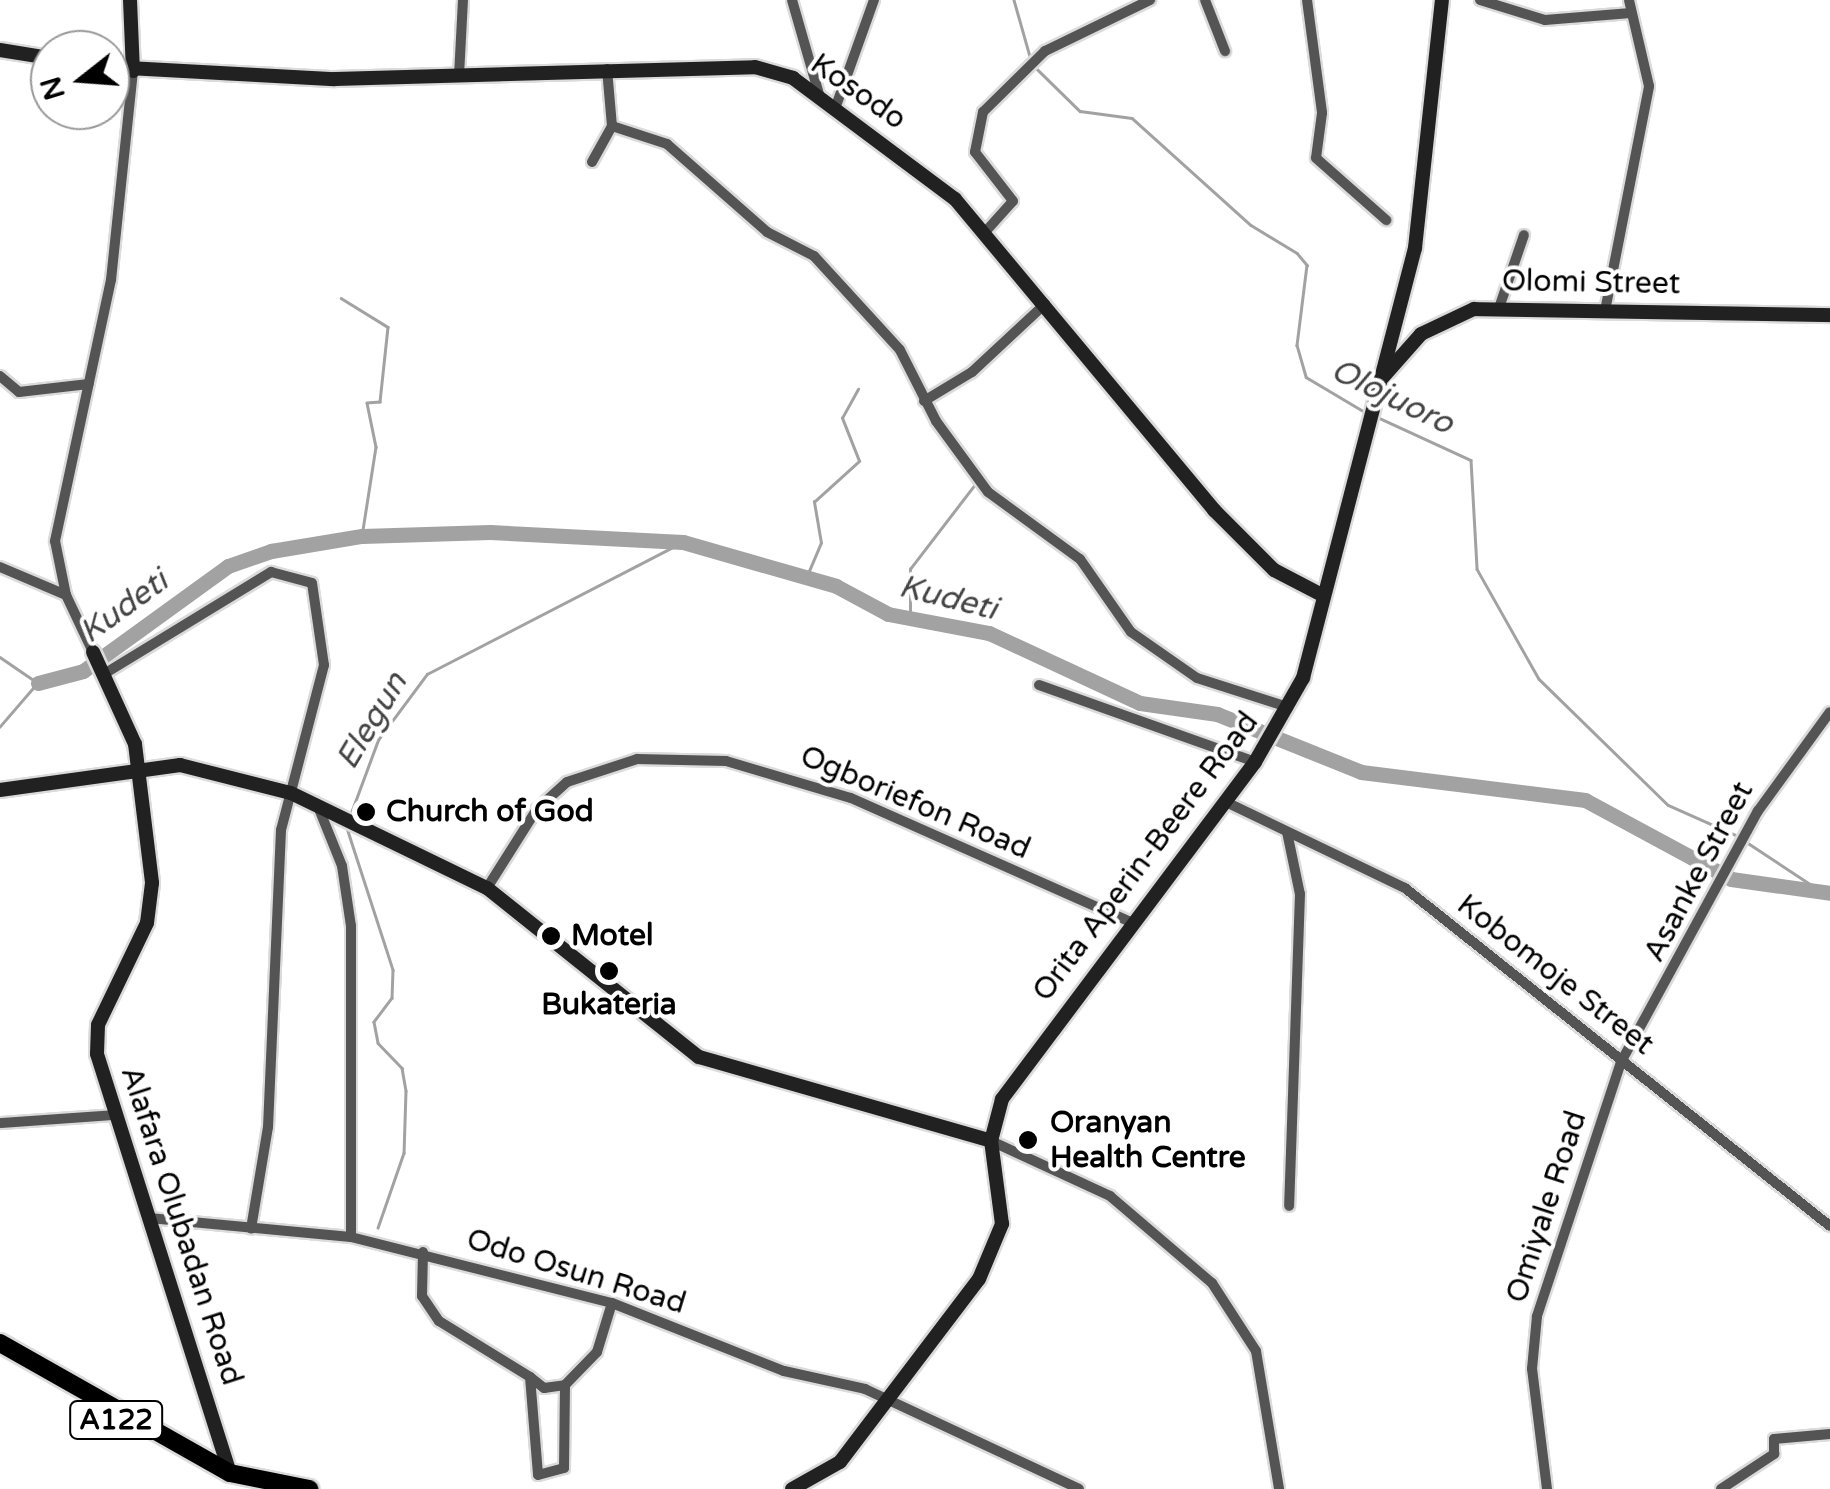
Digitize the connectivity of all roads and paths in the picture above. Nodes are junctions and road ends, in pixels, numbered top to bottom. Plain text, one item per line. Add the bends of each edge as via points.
1 (130, 0) edge
2 (462, 0) edge
3 (792, 0) edge
4 (874, 0) edge
5 (1150, 0) edge
6 (1205, 0) edge
7 (1307, 0) edge
8 (1442, 0) edge
9 (1480, 0) edge
10 (1629, 0) edge
11 (1631, 13) junction
12 (0, 50) edge
13 (1225, 50) dead end
14 (30, 55) edge
15 (607, 69) junction
16 (130, 70) edge
17 (133, 70) junction
18 (459, 76) junction
19 (819, 94) junction
20 (836, 106) junction
21 (612, 126) junction
22 (592, 162) dead end
23 (1386, 220) dead end
24 (986, 231) junction
25 (1524, 235) dead end
26 (1045, 304) junction
27 (1499, 308) junction
28 (1605, 311) junction
29 (1830, 315) edge
30 (0, 376) edge
31 (1379, 382) junction
32 (89, 384) junction
33 (924, 401) junction
34 (0, 568) edge
35 (66, 596) junction
36 (1324, 596) junction
37 (99, 664) junction
38 (1039, 686) dead end
39 (1290, 707) junction
40 (1830, 712) edge
41 (1255, 762) junction
42 (140, 766) junction
43 (0, 790) edge
44 (291, 792) junction
45 (1226, 802) junction
46 (317, 804) junction
47 (1286, 832) junction
48 (487, 888) junction
49 (1134, 924) junction
50 (1621, 1062) junction
51 (115, 1115) junction
52 (0, 1123) edge
53 (992, 1140) junction
54 (1289, 1206) dead end
55 (149, 1218) junction
56 (1830, 1226) edge
57 (251, 1228) junction
58 (351, 1236) junction
59 (423, 1252) junction
60 (612, 1303) junction
61 (0, 1343) edge
62 (0, 1352) edge
63 (530, 1377) junction
64 (564, 1385) junction
65 (87, 1398) junction
66 (884, 1400) junction
67 (1830, 1434) edge
68 (236, 1484) edge
69 (309, 1489) edge
70 (792, 1489) edge
71 (1079, 1489) edge
72 (1279, 1489) edge
73 (1547, 1489) edge
74 (1721, 1489) edge

1 - 17 main road
2 - 18 street
3 - 19 street
4 - 20 street
5 - 24 street via 1045,51 983,112 974,143 1014,201
6 - 13 street
7 - 23 street via 1322,114 1316,158
8 - 31 main road, Orita Aperin-Beere Road via 1415,248
9 - 11 street via 1545,20
10 - 11 street
11 - 28 street via 1649,86
12 - 14 main road
15 - 18 main road, Kosodo
15 - 19 main road, Kosodo via 755,67
15 - 21 street
16 - 17 main road, Kosodo
17 - 18 main road, Kosodo
17 - 32 street via 130,156
19 - 20 main road, Kosodo
20 - 24 main road, Kosodo
21 - 22 street
21 - 33 street via 667,144 767,232 814,256 900,350
24 - 26 main road, Kosodo
25 - 27 street
26 - 33 street via 972,372
26 - 36 main road, Kosodo via 1100,381 1253,552
27 - 28 main road, Olomi Street
27 - 31 main road, Olomi Street via 1440,321
28 - 29 main road, Olomi Street
30 - 32 street via 19,392
31 - 36 main road, Orita Aperin-Beere Road
32 - 35 street via 56,541
33 - 39 street via 988,492 1080,558 1130,632 1197,678
34 - 35 street
35 - 37 street
36 - 39 main road, Orita Aperin-Beere Road
37 - 42 main road, Alafara Olubadan Road
37 - 44 street via 271,572 304,576 322,614 324,665
38 - 41 street
39 - 41 main road, Orita Aperin-Beere Road
40 - 50 street, Asanke Street via 1748,835
41 - 45 main road, Orita Aperin-Beere Road
42 - 43 main road
42 - 44 main road via 196,766
42 - 51 main road, Alafara Olubadan Road via 150,907 96,1040
44 - 46 main road
44 - 57 street via 277,876 268,1126
45 - 47 street, Kobomoje Street
45 - 49 main road, Orita Aperin-Beere Road
46 - 48 main road
46 - 58 street via 342,866 351,926
47 - 50 street, Kobomoje Street via 1384,874
47 - 54 street via 1300,894
48 - 49 street, Ogboriefon Road via 537,810 566,782 637,759 726,761 851,798
48 - 53 main road via 699,1056
49 - 53 main road, Orita Aperin-Beere Road via 1009,1087
50 - 56 street, Kobomoje Street
50 - 73 street, Omiyale Road via 1537,1316 1532,1369
51 - 52 street
51 - 55 main road, Alafara Olubadan Road
53 - 66 main road, Orita Aperin-Beere Road via 1003,1206 992,1257
53 - 72 street via 1110,1196 1212,1283 1256,1351
55 - 57 street, Odo Osun Road
55 - 68 main road, Alafara Olubadan Road
57 - 58 street, Odo Osun Road
58 - 59 street, Odo Osun Road
59 - 60 street, Odo Osun Road
59 - 63 street via 422,1296 439,1321
60 - 64 street via 596,1352
60 - 66 street, Odo Osun Road
61 - 65 highway, A122
62 - 65 highway, A122
63 - 64 street via 544,1388
63 - 64 street via 538,1474 564,1468
65 - 68 highway, A122
66 - 70 main road, Orita Aperin-Beere Road via 840,1462
66 - 71 street, Odo Osun Road via 1029,1458
67 - 74 street via 1774,1440 1774,1454
68 - 69 highway

